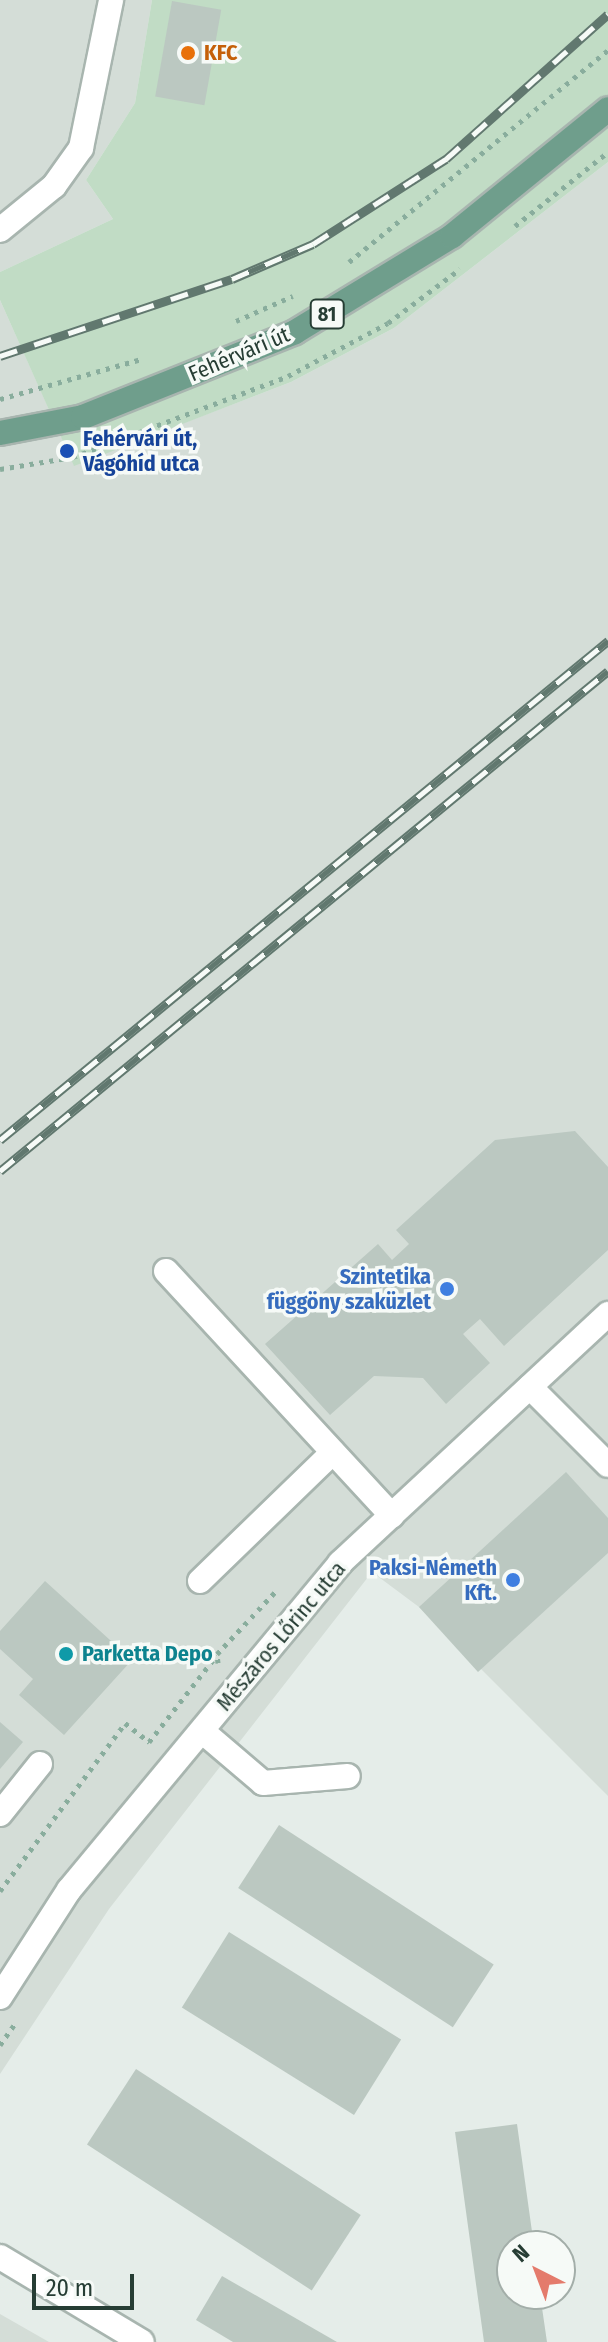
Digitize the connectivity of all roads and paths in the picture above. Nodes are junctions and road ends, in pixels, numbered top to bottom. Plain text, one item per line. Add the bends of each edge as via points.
1 (111, 0) edge
2 (608, 50) edge
3 (608, 109) edge
4 (0, 230) edge
5 (337, 273) dead end
6 (300, 293) dead end
7 (221, 327) dead end
8 (154, 354) dead end
9 (0, 399) edge
10 (0, 433) edge
11 (166, 1271) dead end
12 (608, 1314) edge
13 (530, 1387) junction
14 (333, 1452) junction
15 (608, 1465) edge
16 (392, 1516) junction
17 (200, 1581) dead end
18 (217, 1654) dead end
19 (202, 1731) junction
20 (40, 1764) dead end
21 (348, 1776) dead end
22 (0, 1814) edge
23 (0, 1891) edge
24 (0, 1997) edge
25 (25, 2009) dead end
26 (0, 2045) edge
27 (0, 2257) edge
28 (142, 2342) edge

1 - 4 street via 81,148 54,186
2 - 5 path
3 - 10 main road, Fehérvári út / 81 via 452,236 295,332 83,417
6 - 7 path
8 - 9 path
11 - 14 street
12 - 13 street, Mészáros Lőrinc utca
13 - 15 street
13 - 16 street, Mészáros Lőrinc utca
14 - 16 street
14 - 17 street
16 - 19 street, Mészáros Lőrinc utca via 340,1563
18 - 23 path via 149,1742 125,1723
19 - 21 street via 263,1783
19 - 24 street, Mészáros Lőrinc utca via 69,1890
20 - 22 street
25 - 26 path
27 - 28 street

